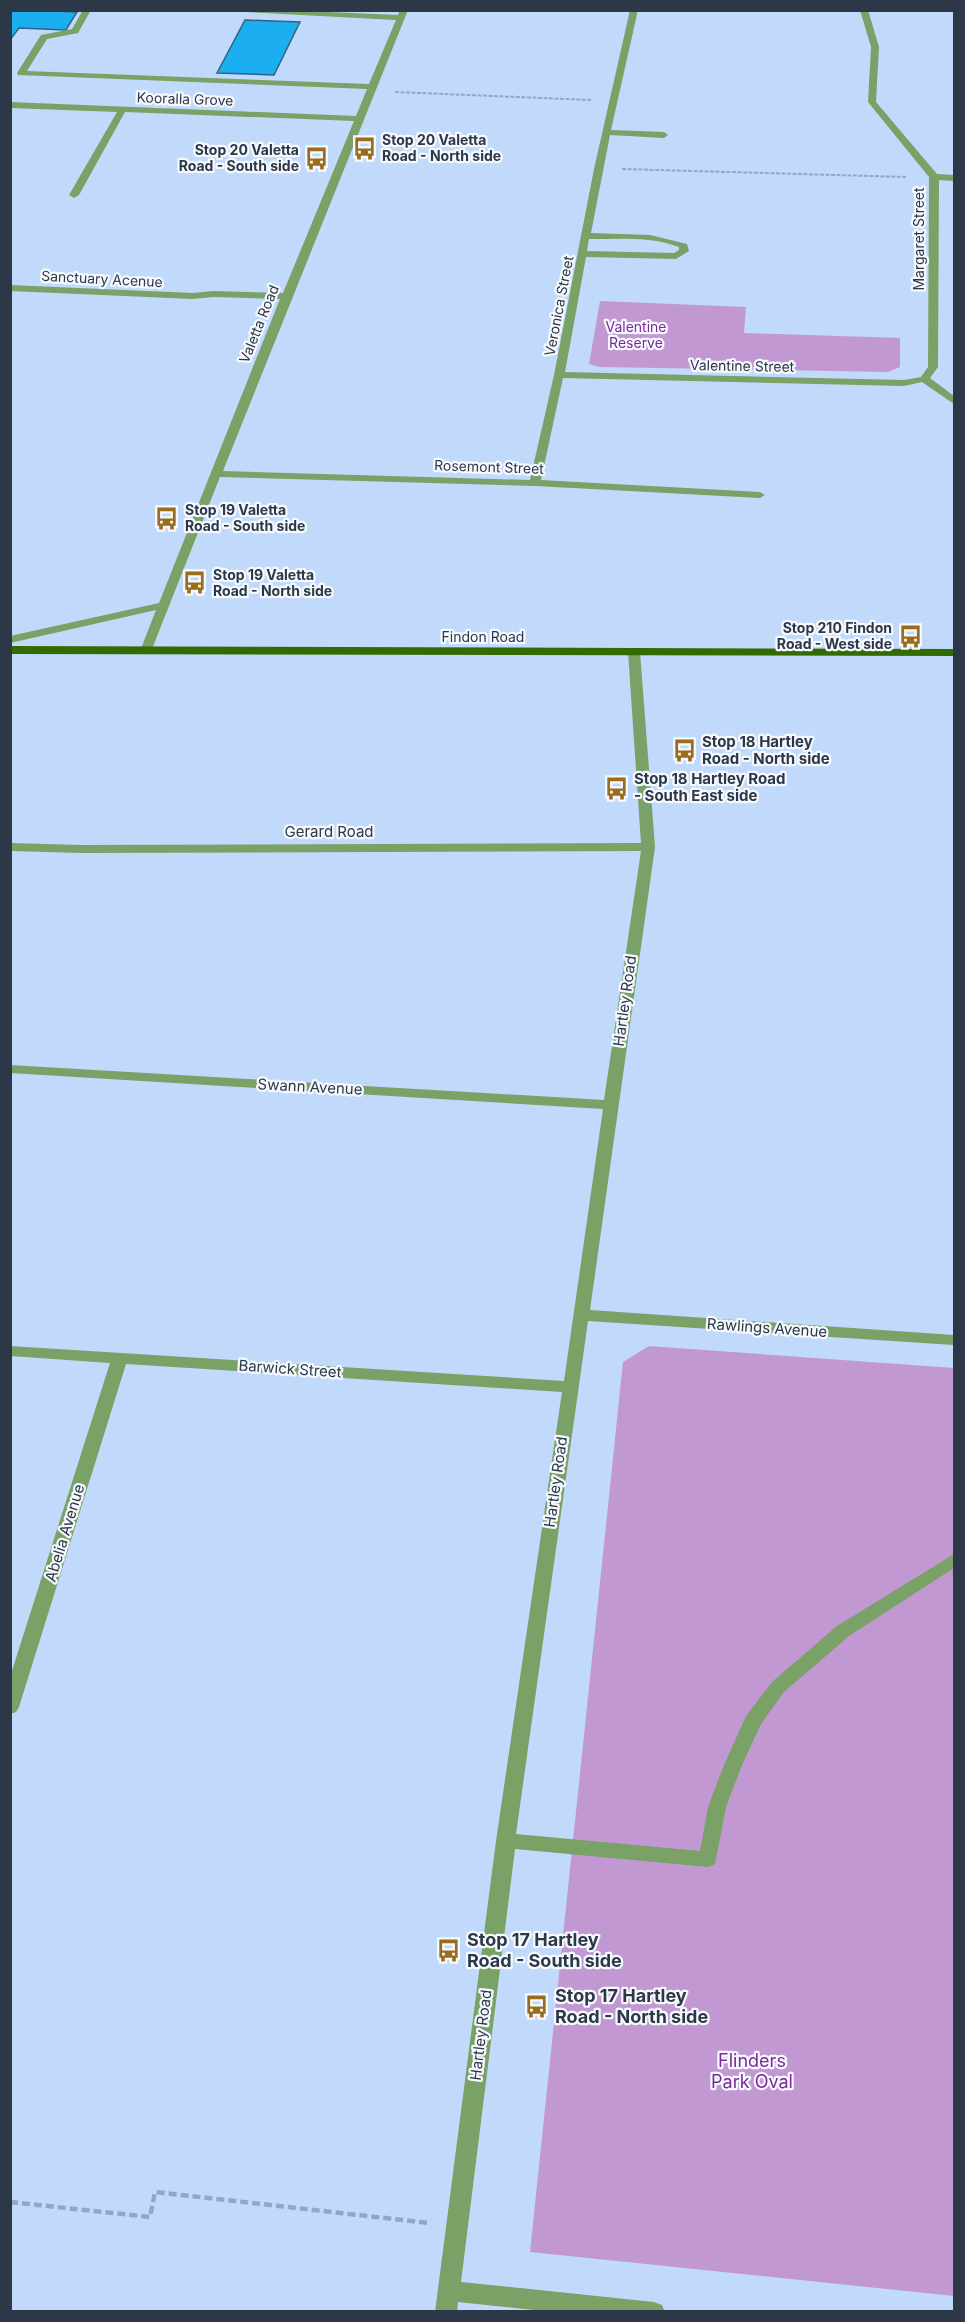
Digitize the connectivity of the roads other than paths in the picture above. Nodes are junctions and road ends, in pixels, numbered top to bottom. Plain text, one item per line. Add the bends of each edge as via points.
1 (87, 10) edge
2 (212, 10) edge
3 (634, 10) edge
4 (864, 10) edge
5 (402, 14) edge
6 (371, 89) junction
7 (10, 105) edge
8 (122, 110) junction
9 (359, 119) junction
10 (607, 132) junction
11 (664, 135) dead end
12 (934, 177) junction
13 (954, 178) edge
14 (74, 195) dead end
15 (587, 236) junction
16 (583, 254) junction
17 (10, 288) edge
18 (193, 296) junction
19 (286, 296) junction
20 (282, 307) junction
21 (559, 375) junction
22 (924, 379) junction
23 (954, 401) edge
24 (217, 474) junction
25 (535, 483) junction
26 (759, 495) dead end
27 (164, 605) junction
28 (10, 640) edge
29 (10, 650) edge
30 (146, 651) junction
31 (634, 652) junction
32 (954, 653) edge
33 (10, 847) edge
34 (648, 847) junction
35 (10, 1069) edge
36 (609, 1105) junction
37 (580, 1315) junction
38 (954, 1340) edge
39 (10, 1351) edge
40 (120, 1358) junction
41 (570, 1387) junction
42 (954, 1561) edge
43 (10, 1707) edge
44 (506, 1840) junction
45 (447, 2301) edge
46 (654, 2312) edge

1 - 6 street via 75,31 44,37 21,73
2 - 5 street
3 - 10 street, Veronica Street
4 - 12 street, Margaret Street via 875,47 872,102
5 - 6 street, Valetta Road
6 - 9 street, Valetta Road
7 - 8 street, Kooralla Grove
8 - 9 street, Kooralla Grove
8 - 14 street
9 - 19 street, Valetta Road
10 - 11 street
10 - 15 street, Veronica Street
12 - 13 street
12 - 22 street, Margaret Street via 933,367
15 - 16 street, Veronica Street
15 - 16 street via 677,242 684,246 684,251 675,256
16 - 21 street, Veronica Street
17 - 18 street, Sanctuary Acenue
18 - 19 street, Sanctuary Acenue
18 - 20 street, Sanctuary Acenue
19 - 20 street, Valetta Road
20 - 24 street, Valetta Road
21 - 22 street, Valentine Street via 904,383
21 - 25 street, Veronica Street
22 - 23 street
24 - 25 street, Rosemont Street
24 - 27 street, Valetta Road
25 - 26 street, Rosemont Street
27 - 28 street
27 - 30 street, Valetta Road
29 - 30 main road, Findon Road
30 - 31 main road, Findon Road
31 - 32 main road, Findon Road
31 - 34 street, Hartley Road
33 - 34 street, Gerard Road
34 - 36 street, Hartley Road
35 - 36 street, Swann Avenue
36 - 37 street, Hartley Road
37 - 38 street, Rawlings Avenue
37 - 41 street, Hartley Road
39 - 40 street, Barwick Street
40 - 41 street, Barwick Street
40 - 43 street, Abelia Avenue
41 - 44 street, Hartley Road
42 - 44 street via 843,1631 778,1687 753,1722 733,1765 717,1807 708,1859
44 - 45 street, Hartley Road
45 - 46 street

